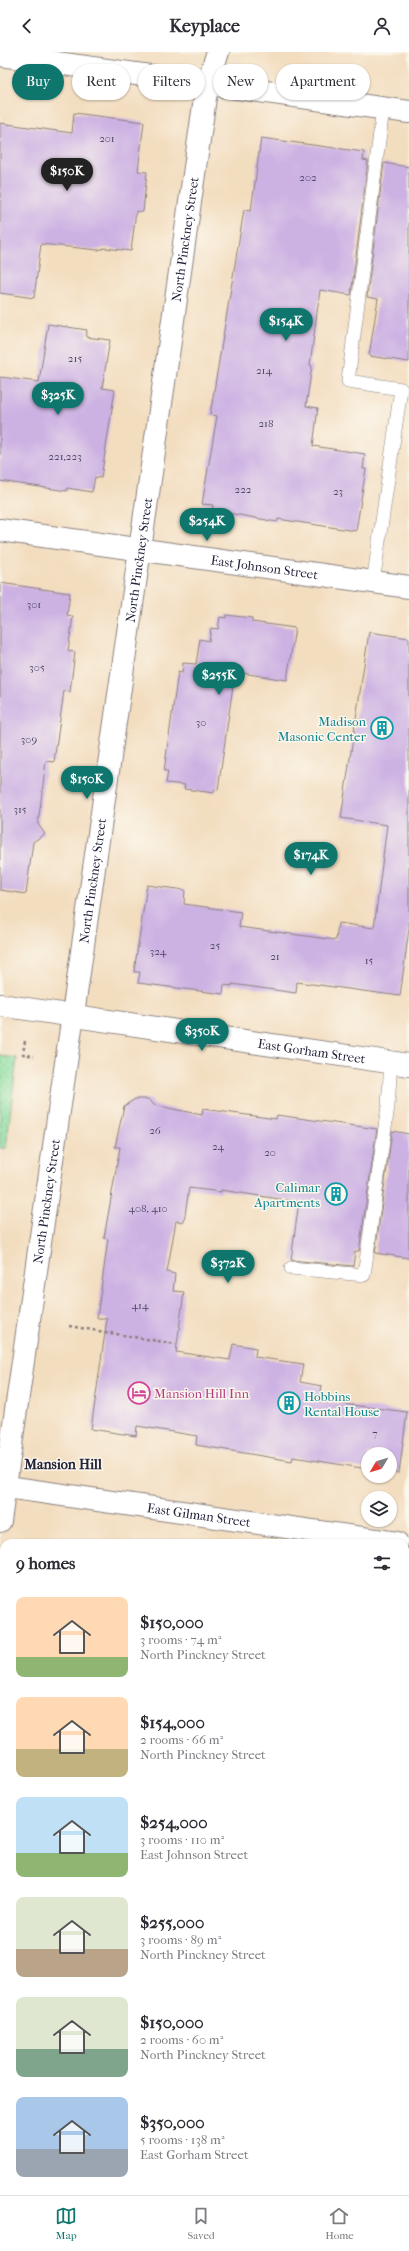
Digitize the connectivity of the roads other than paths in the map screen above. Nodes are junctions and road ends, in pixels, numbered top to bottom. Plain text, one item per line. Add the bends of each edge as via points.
1 (218, 52) edge
2 (0, 55) edge
3 (207, 84) junction
4 (383, 109) junction
5 (409, 112) edge
6 (0, 530) edge
7 (140, 550) junction
8 (373, 583) junction
9 (409, 588) edge
10 (0, 1005) edge
11 (73, 1016) junction
12 (400, 1063) edge
13 (291, 1268) dead end
14 (3, 1486) edge
15 (0, 1521) edge
16 (369, 1539) edge

1 - 3 street, North Pinckney Street
2 - 3 street
3 - 4 street
3 - 7 street, North Pinckney Street
4 - 5 street
4 - 8 lane via 348,381 401,389
6 - 7 street, East Johnson Street
7 - 8 street, East Johnson Street
7 - 11 street, North Pinckney Street
8 - 9 street, East Johnson Street
10 - 11 street, East Gorham Street
11 - 12 street, East Gorham Street
11 - 14 street, North Pinckney Street
12 - 13 lane via 388,1106 364,1275
14 - 15 street, North Pinckney Street
14 - 16 street, East Gilman Street

